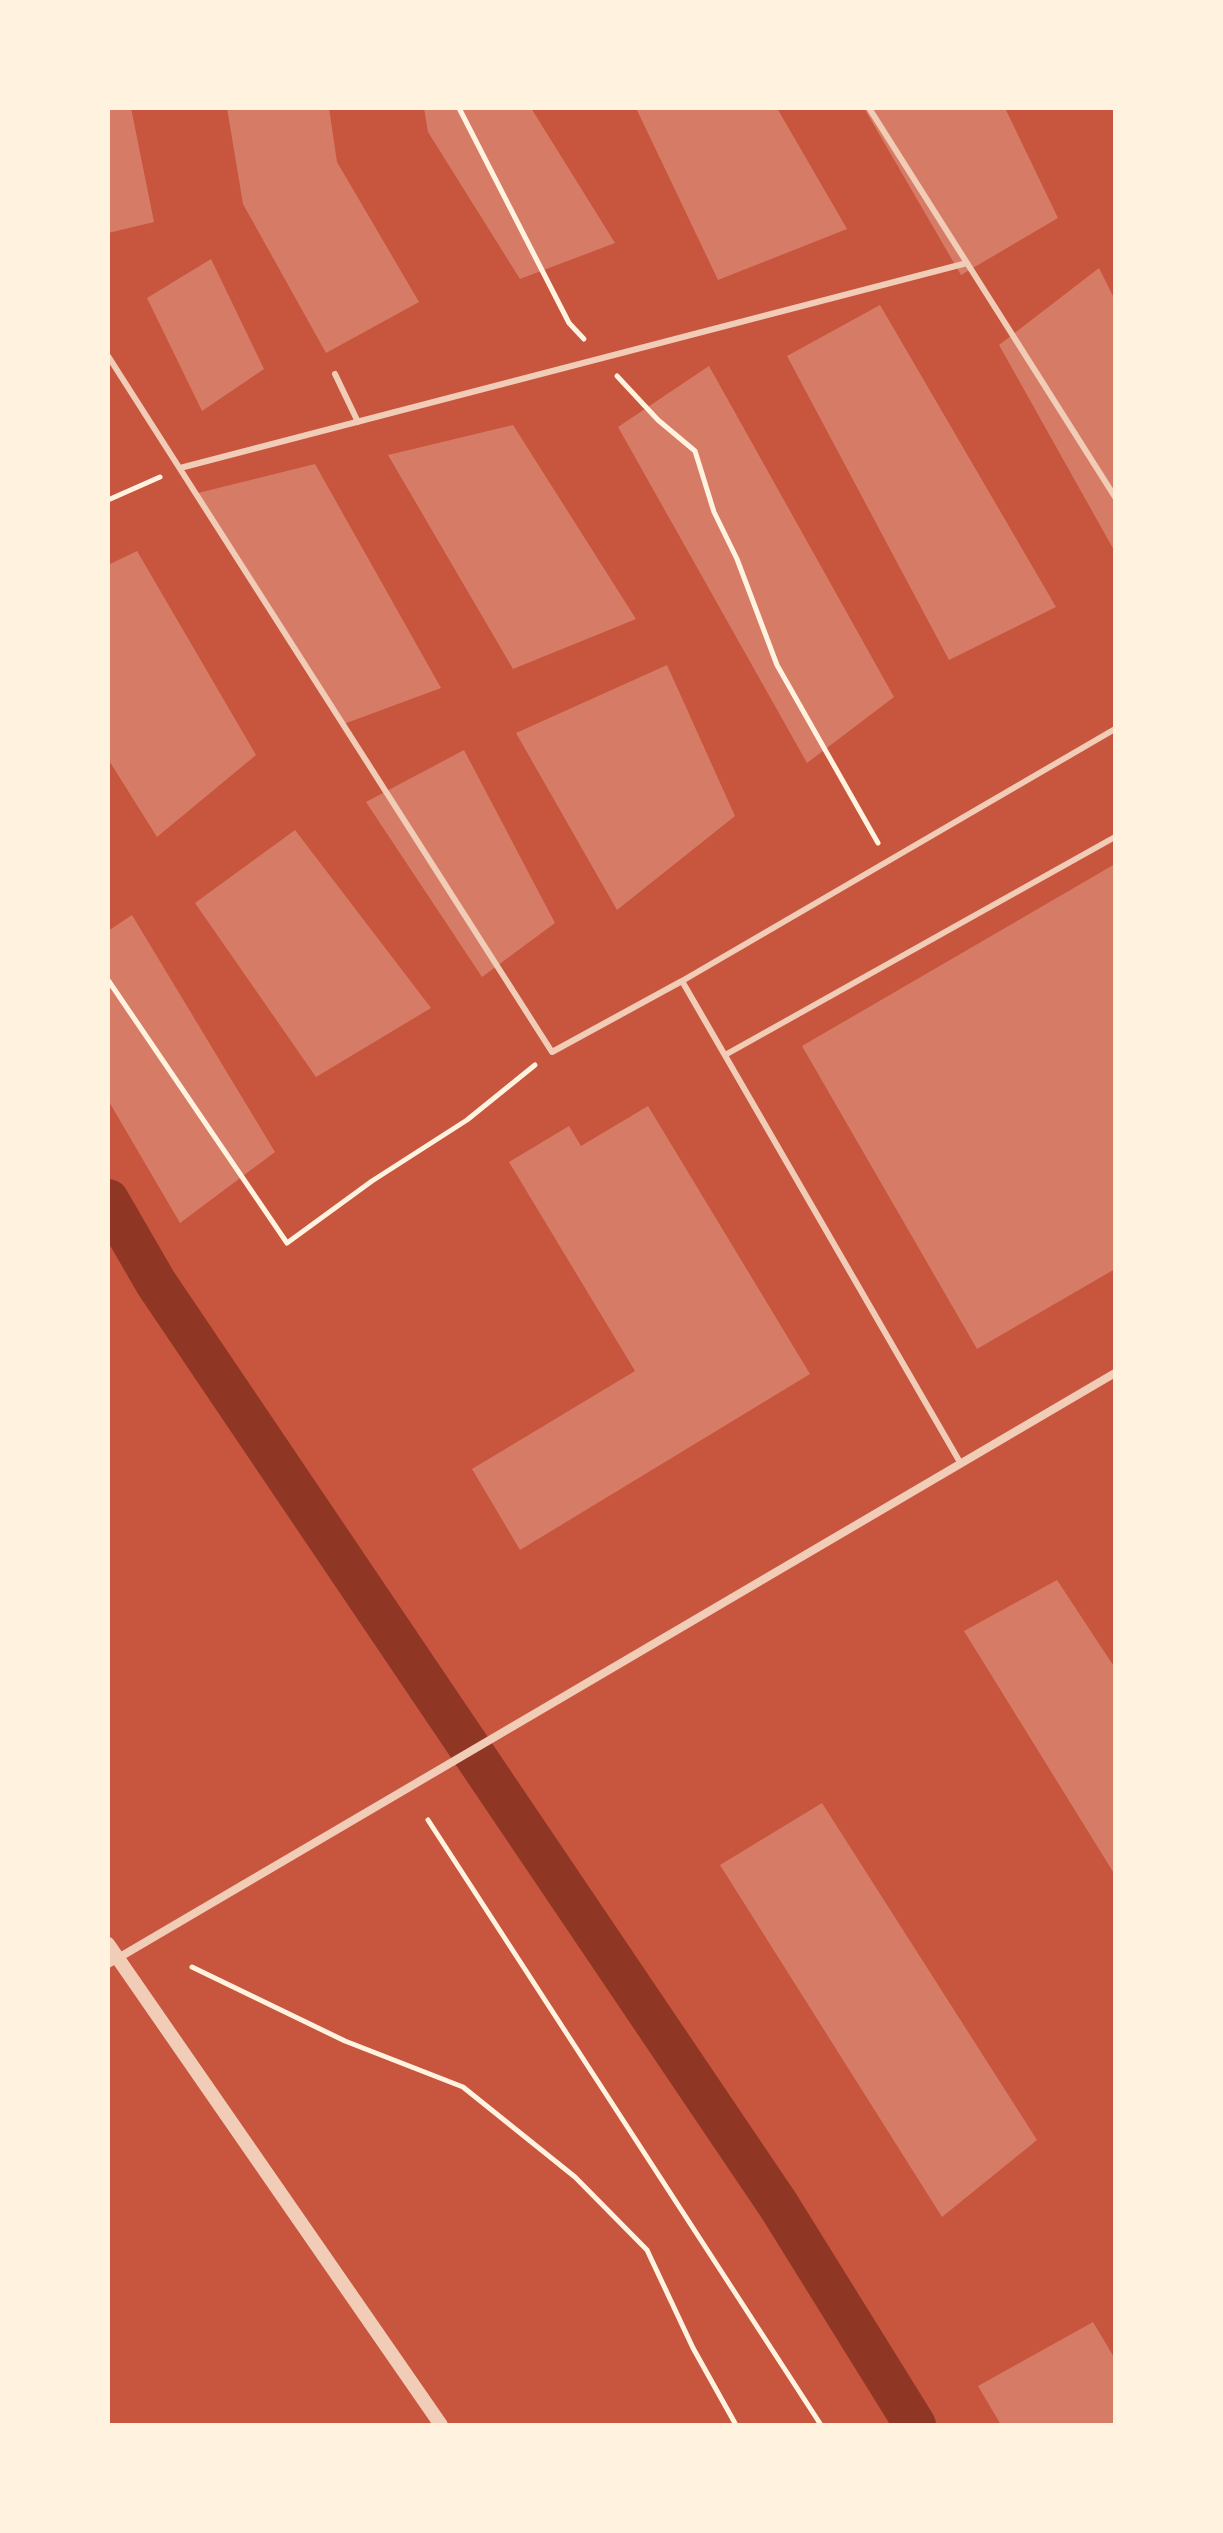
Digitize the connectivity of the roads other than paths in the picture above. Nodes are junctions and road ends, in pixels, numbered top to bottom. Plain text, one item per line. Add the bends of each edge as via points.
1 (869, 108) edge
2 (967, 263) junction
3 (108, 356) edge
4 (335, 374) dead end
5 (358, 422) junction
6 (180, 468) junction
7 (1115, 497) edge
8 (1115, 729) edge
9 (1115, 837) edge
10 (682, 981) junction
11 (725, 1055) junction
12 (1115, 1373) edge
13 (961, 1464) junction
14 (108, 1944) edge
15 (113, 1961) edge
16 (441, 2425) edge

1 - 2 lane
2 - 5 lane
2 - 7 lane
3 - 6 lane
4 - 5 lane
5 - 6 lane
6 - 10 lane via 552,1052
8 - 10 lane
9 - 11 lane
10 - 11 lane
11 - 13 lane
12 - 13 street
13 - 15 street
14 - 15 street
15 - 16 street

